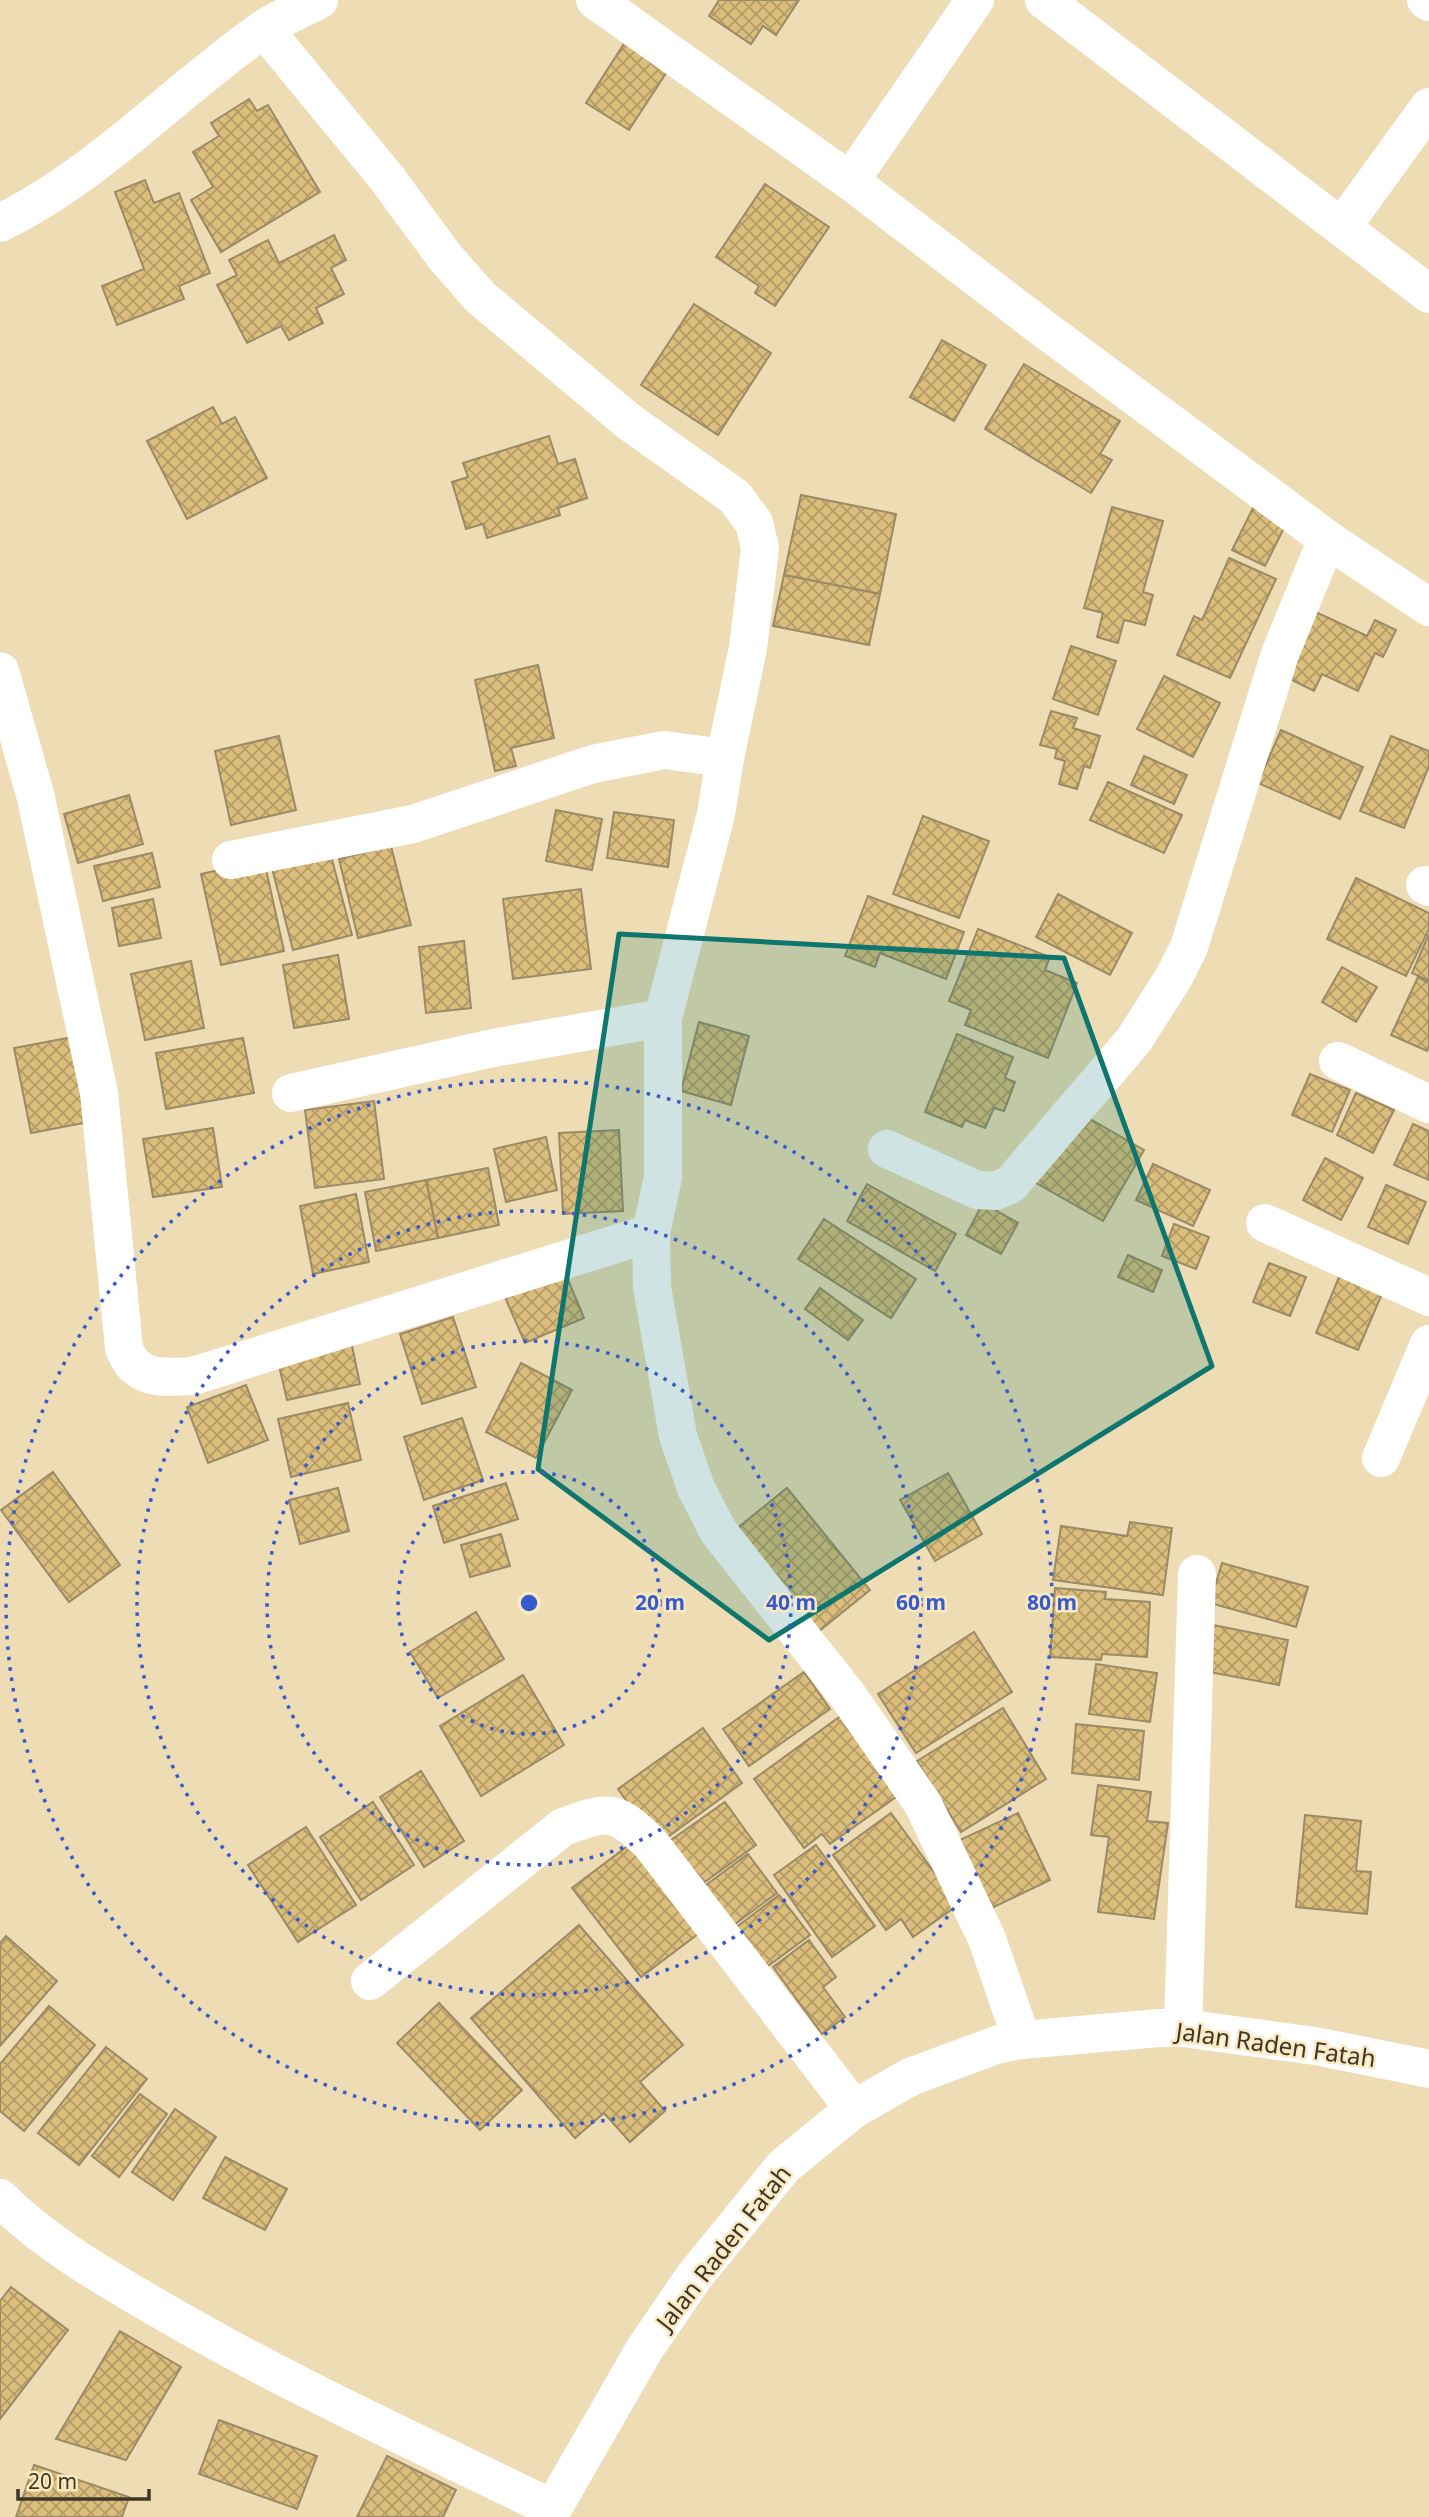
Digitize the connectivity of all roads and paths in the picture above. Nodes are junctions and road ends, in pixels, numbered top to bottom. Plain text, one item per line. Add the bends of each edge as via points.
1 (319, 0) edge
2 (594, 0) edge
3 (975, 0) edge
4 (1044, 0) edge
5 (264, 29) junction
6 (1429, 107) edge
7 (850, 181) junction
8 (0, 223) edge
9 (1342, 227) junction
10 (1429, 294) edge
11 (1327, 539) junction
12 (1429, 607) edge
13 (0, 671) edge
14 (725, 758) junction
15 (231, 860) dead end
16 (663, 1018) junction
17 (1338, 1061) dead end
18 (291, 1093) dead end
19 (1429, 1104) edge
20 (887, 1149) dead end
21 (1265, 1223) dead end
22 (651, 1233) junction
23 (1429, 1297) edge
24 (1429, 1345) edge
25 (1381, 1458) dead end
26 (1197, 1574) dead end
27 (370, 1980) dead end
28 (1183, 2028) junction
29 (1022, 2040) junction
30 (1429, 2069) edge
31 (854, 2109) junction
32 (0, 2197) edge
33 (550, 2513) edge

1 - 5 main road
2 - 7 main road
3 - 7 main road
4 - 9 main road
5 - 8 main road via 96,162
5 - 14 main road via 480,297 628,421 735,497 754,523 760,548 756,584
6 - 9 main road
7 - 11 main road
9 - 10 main road
11 - 12 main road
11 - 20 main road via 1280,654 1189,947 1134,1040 1010,1185 995,1191 977,1190
13 - 22 main road via 36,798 99,1093 124,1349 138,1370 157,1377 194,1376
14 - 15 main road via 664,750 593,764 413,824
14 - 16 main road via 716,814
16 - 18 main road via 493,1048
16 - 22 main road via 663,1177
17 - 19 main road
21 - 23 main road
22 - 29 main road via 652,1287 678,1436 696,1488 718,1531 848,1696 923,1804 987,1939
24 - 25 main road
26 - 28 main road
27 - 31 main road via 563,1827 594,1815 612,1815 627,1821 650,1843
28 - 29 main road, Jalan Raden Fatah
28 - 30 main road, Jalan Raden Fatah via 1315,2046
29 - 31 main road, Jalan Raden Fatah via 910,2077
31 - 33 main road, Jalan Raden Fatah via 784,2166 693,2278 644,2350
32 - 33 main road via 48,2238 217,2343

